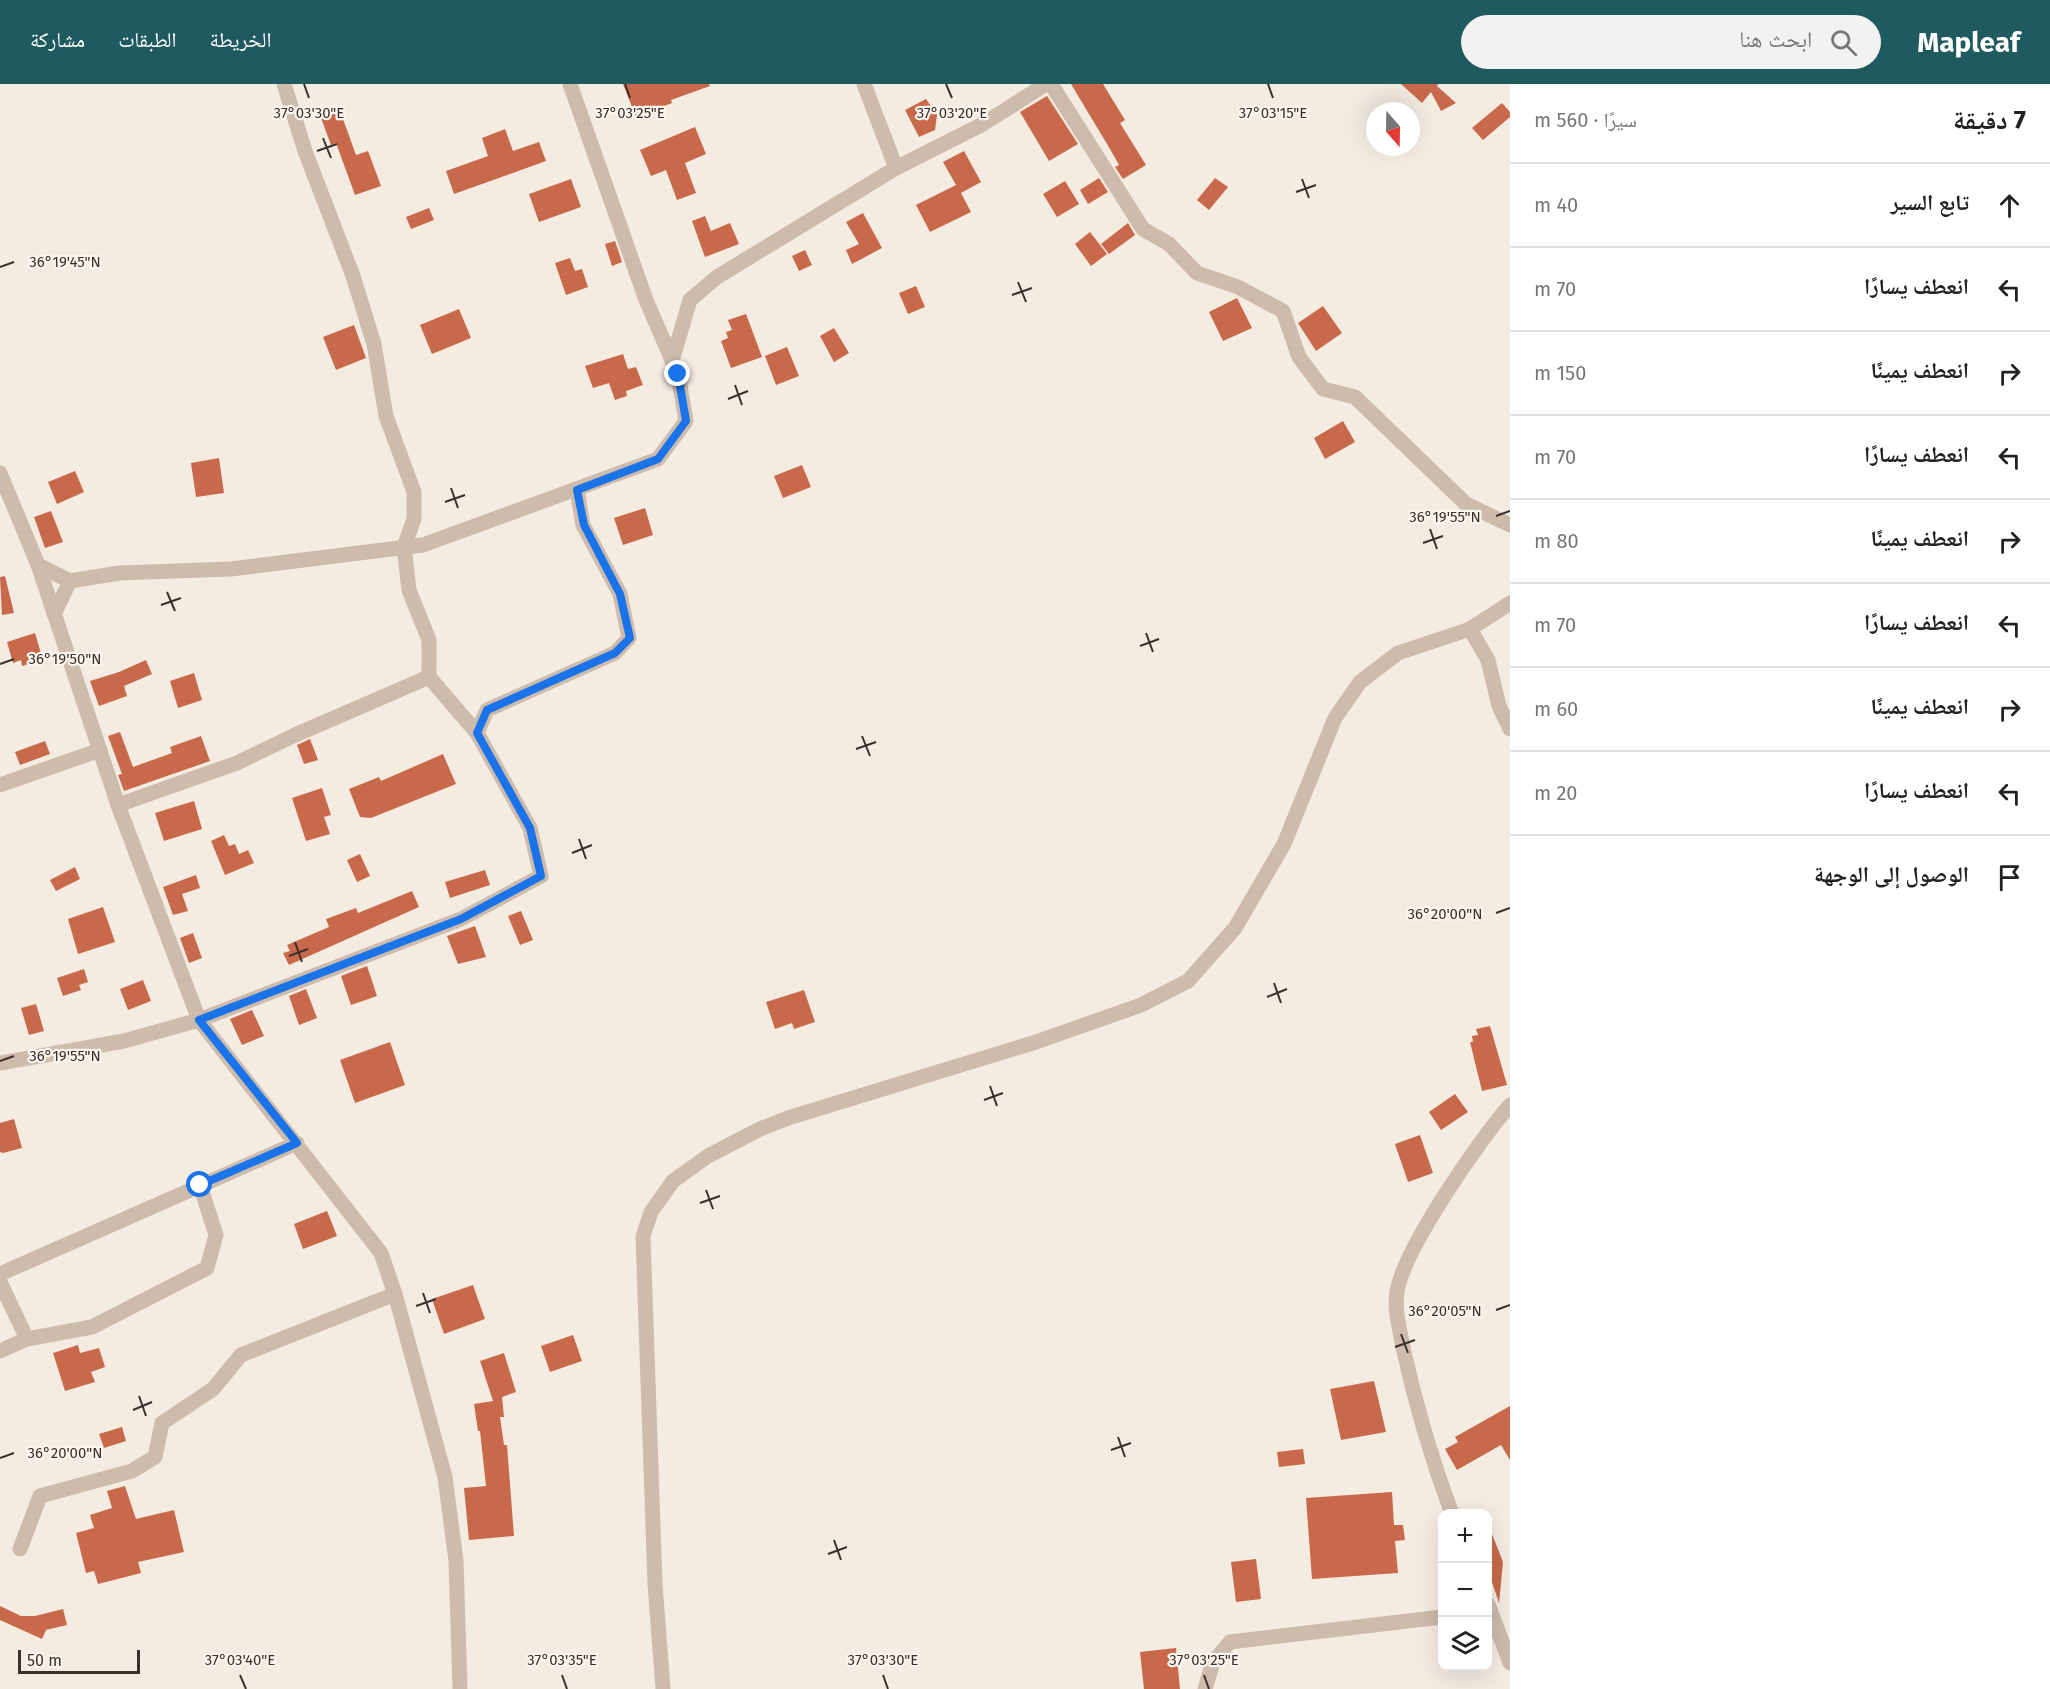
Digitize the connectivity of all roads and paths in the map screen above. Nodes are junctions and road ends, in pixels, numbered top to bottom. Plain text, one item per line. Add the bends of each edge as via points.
1 (284, 84) edge
2 (570, 84) edge
3 (864, 84) edge
4 (1046, 84) edge
5 (1052, 84) edge
6 (896, 168) junction
7 (672, 361) junction
8 (0, 473) edge
9 (577, 490) junction
10 (1510, 525) edge
11 (404, 547) junction
12 (38, 565) junction
13 (70, 581) junction
14 (1510, 603) edge
15 (54, 614) junction
16 (1470, 629) junction
17 (429, 677) junction
18 (1510, 729) edge
19 (477, 733) junction
20 (100, 750) junction
21 (0, 784) edge
22 (118, 805) junction
23 (199, 1020) junction
24 (0, 1063) edge
25 (1510, 1105) edge
26 (297, 1143) junction
27 (200, 1185) junction
28 (0, 1274) edge
29 (0, 1282) edge
30 (395, 1294) junction
31 (27, 1339) junction
32 (0, 1351) edge
33 (1450, 1509) edge
34 (20, 1549) dead end
35 (1492, 1617) edge
36 (1438, 1618) edge
37 (1510, 1663) edge
38 (460, 1689) edge
39 (663, 1689) edge
40 (1205, 1689) edge

1 - 11 street via 353,276 374,344 386,416 414,492 414,519
2 - 7 street via 646,300
3 - 6 street
4 - 6 street via 983,124
5 - 10 street via 1143,229 1169,244 1197,273 1238,287 1282,311 1299,357 1323,389 1355,397 1466,504
6 - 7 street via 717,277 690,300
7 - 9 street via 686,421 658,459
8 - 12 street
9 - 11 street via 423,545
9 - 19 street via 584,525 620,594 630,638 615,653 487,710
11 - 13 street via 231,569 119,573
11 - 17 street via 409,590 429,640
12 - 13 street
12 - 15 street
13 - 15 street
14 - 16 street
15 - 20 street
16 - 18 street via 1488,660 1499,706
16 - 39 street via 1398,653 1360,682 1335,718 1284,844 1235,928 1188,981 1141,1005 1036,1042 788,1118 708,1156 665,1190 651,1212 643,1236
17 - 19 street
17 - 22 street via 237,763
19 - 23 street via 530,828 541,876 461,919
20 - 21 street
20 - 22 street
22 - 23 street
23 - 24 street via 124,1041
23 - 26 street
25 - 33 street via 1439,1206 1407,1262 1397,1293 1398,1324 1411,1386
26 - 27 street
26 - 30 street via 381,1252
27 - 28 street
27 - 31 street via 216,1235 207,1268 92,1327
29 - 31 street
30 - 34 street via 241,1355 213,1389 162,1423 155,1456 132,1472 40,1496
30 - 38 street via 445,1477 456,1561
31 - 32 street
35 - 37 street
36 - 40 street via 1230,1642 1213,1662

